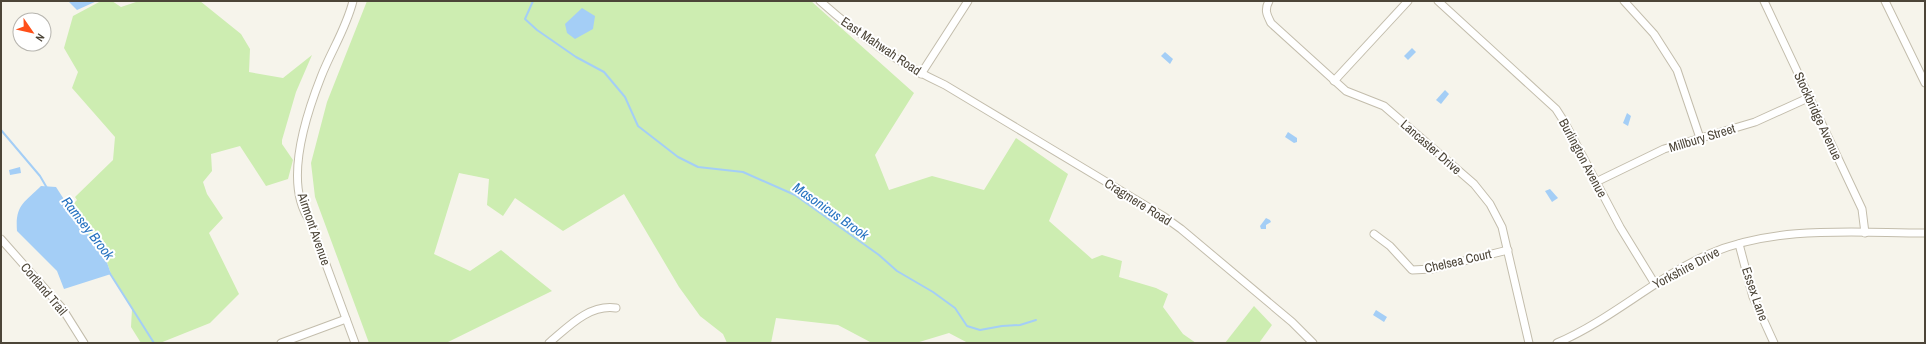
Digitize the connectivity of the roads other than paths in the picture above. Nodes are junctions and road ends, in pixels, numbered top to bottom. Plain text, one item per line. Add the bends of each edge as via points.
1 (353, 1) edge
2 (820, 1) edge
3 (968, 1) edge
4 (1269, 1) edge
5 (1408, 1) edge
6 (1438, 1) edge
7 (1624, 1) edge
8 (1764, 1) edge
9 (1885, 1) edge
10 (921, 74) junction
11 (1334, 81) junction
12 (1925, 83) edge
13 (945, 85) joint
14 (1808, 98) junction
15 (1700, 138) junction
16 (1596, 182) junction
17 (1866, 233) junction
18 (1925, 233) edge
19 (1374, 234) dead end
20 (1, 238) edge
21 (1739, 244) junction
22 (1508, 250) junction
23 (1655, 284) junction
24 (616, 308) dead end
25 (346, 319) junction
26 (84, 343) edge
27 (281, 343) edge
28 (355, 343) edge
29 (548, 343) edge
30 (1313, 343) edge
31 (1529, 343) edge
32 (1557, 343) edge
33 (1774, 343) edge

1 - 25 street, Airmont Avenue via 346,25 316,91 303,134 297,177 303,207
2 - 10 street, East Mahwah Road via 867,40
3 - 10 street
4 - 11 street, Lancaster Drive via 1266,14 1271,23
5 - 11 street
6 - 16 street, Burlington Avenue via 1556,109
7 - 15 street via 1654,34 1677,70
8 - 14 street, Stockbridge Avenue
9 - 12 street
10 - 13 street, East Mahwah Road
11 - 22 street, Lancaster Drive via 1346,92 1384,106 1474,184 1490,204 1502,227
13 - 30 street, Cragmere Road via 1163,216 1292,322
14 - 15 street, Millbury Street via 1755,122
14 - 17 street, Stockbridge Avenue via 1862,209
15 - 16 street, Millbury Street via 1664,149
16 - 23 street, Burlington Avenue
17 - 18 street, Yorkshire Drive
17 - 21 street, Yorkshire Drive via 1782,236
19 - 22 street, Chelsea Court via 1390,246 1412,270 1432,269
20 - 26 street, Cortland Trail via 62,308
21 - 23 street, Yorkshire Drive via 1708,255
21 - 33 street, Essex Lane via 1753,297
22 - 31 street, Lancaster Drive
23 - 32 street, Yorkshire Drive via 1576,335
24 - 29 street via 606,306 594,310
25 - 27 street
25 - 28 street, Airmont Avenue

